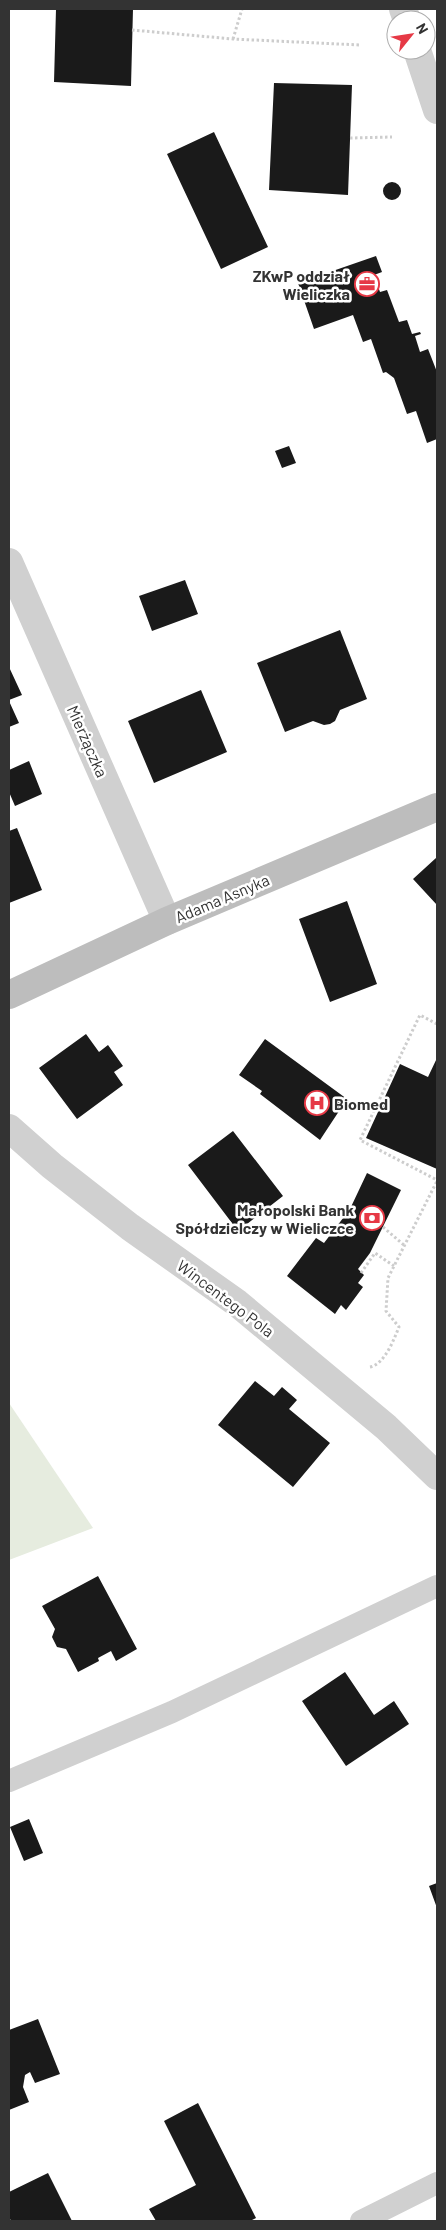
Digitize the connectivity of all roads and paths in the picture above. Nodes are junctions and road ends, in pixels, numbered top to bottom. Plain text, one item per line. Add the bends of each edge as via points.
1 (242, 9) edge
2 (132, 30) dead end
3 (233, 38) junction
4 (360, 45) dead end
5 (420, 60) edge
6 (437, 110) edge
7 (350, 138) dead end
8 (392, 138) dead end
9 (9, 562) edge
10 (437, 807) edge
11 (167, 921) junction
12 (9, 995) edge
13 (437, 1024) edge
14 (9, 1128) edge
15 (437, 1181) edge
16 (383, 1227) dead end
17 (404, 1246) junction
18 (394, 1266) junction
19 (362, 1273) dead end
20 (362, 1368) dead end
21 (437, 1476) edge
22 (437, 1586) edge
23 (9, 1782) edge
24 (437, 2183) edge
25 (361, 2221) edge

1 - 3 path
2 - 3 path
3 - 4 path
5 - 6 street
7 - 8 path
9 - 11 street, Mierżączka
10 - 11 main road, Adama Asnyka
11 - 12 main road, Adama Asnyka
13 - 15 path via 420,1015 360,1140
14 - 21 street, Wincentego Pola via 130,1227 237,1303 386,1427
15 - 17 path
16 - 17 path
17 - 18 path
18 - 19 path via 375,1254
18 - 20 path via 388,1278 386,1311 399,1327 390,1347 375,1366
22 - 23 lane via 172,1712
24 - 25 lane

